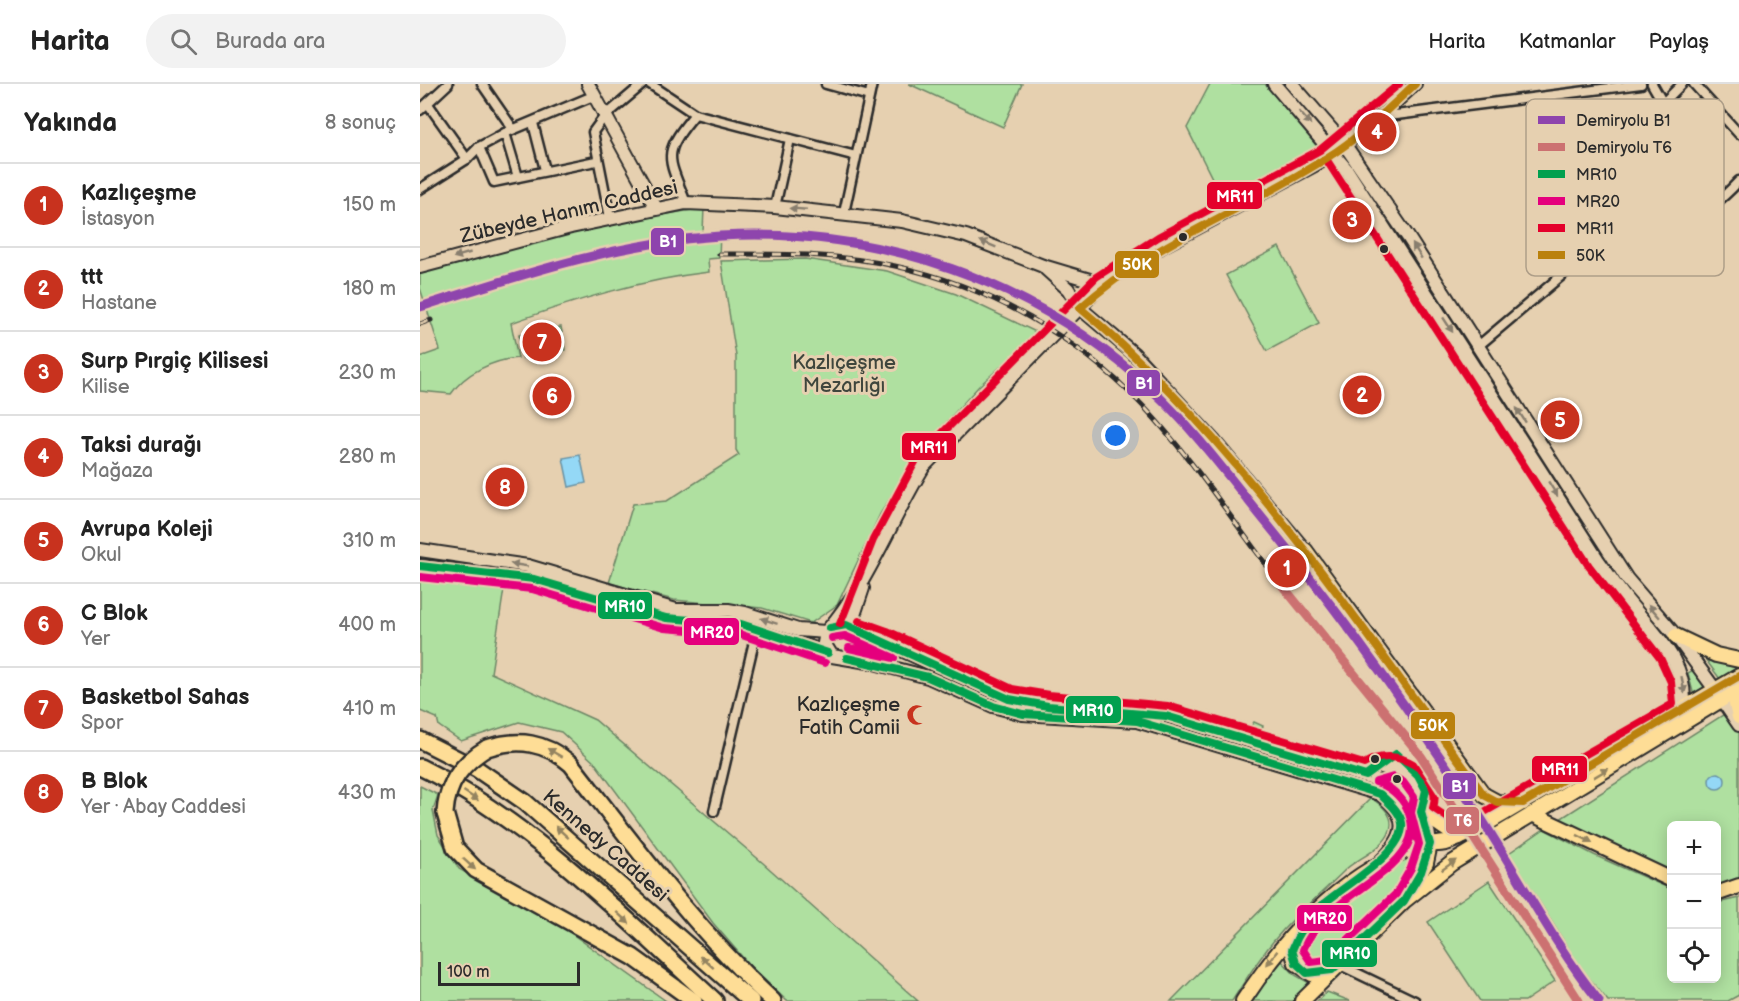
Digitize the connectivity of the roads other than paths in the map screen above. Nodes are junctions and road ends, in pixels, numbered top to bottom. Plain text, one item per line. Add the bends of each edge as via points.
1 (434, 84) edge
2 (448, 84) edge
3 (482, 84) edge
4 (644, 84) edge
5 (650, 84) edge
6 (826, 84) edge
7 (872, 84) edge
8 (1274, 84) edge
9 (1292, 84) edge
10 (1415, 84) edge
11 (1641, 84) edge
12 (1652, 84) edge
13 (1682, 84) edge
14 (1694, 84) edge
15 (590, 90) edge
16 (439, 93) junction
17 (869, 96) junction
18 (1661, 99) edge
19 (1667, 99) edge
20 (1708, 99) edge
21 (428, 104) junction
22 (420, 110) edge
23 (695, 114) junction
24 (604, 117) junction
25 (1379, 117) junction
26 (1724, 117) edge
27 (533, 123) junction
28 (509, 131) junction
29 (1739, 134) edge
30 (790, 139) junction
31 (1345, 145) junction
32 (478, 147) junction
33 (1335, 153) junction
34 (856, 156) junction
35 (467, 159) junction
36 (596, 161) junction
37 (545, 170) junction
38 (518, 177) junction
39 (1739, 181) edge
40 (420, 189) edge
41 (1724, 194) edge
42 (686, 203) junction
43 (775, 207) junction
44 (656, 208) junction
45 (844, 213) junction
46 (610, 218) junction
47 (1043, 266) junction
48 (420, 267) edge
49 (1561, 276) edge
50 (1103, 284) junction
51 (1080, 308) junction
52 (1477, 347) junction
53 (420, 550) edge
54 (1305, 550) joint
55 (420, 566) edge
56 (867, 575) junction
57 (757, 629) junction
58 (852, 629) junction
59 (828, 630) junction
60 (1676, 636) junction
61 (828, 653) junction
62 (847, 658) junction
63 (1739, 660) edge
64 (1739, 676) edge
65 (1739, 689) edge
66 (1719, 696) junction
67 (1739, 699) edge
68 (1683, 710) junction
69 (1739, 717) edge
70 (1739, 725) edge
71 (420, 740) edge
72 (420, 767) edge
73 (420, 774) edge
74 (437, 776) junction
75 (1528, 808) junction
76 (714, 811) dead end
77 (1421, 812) junction
78 (1460, 838) junction
79 (1430, 844) junction
80 (1380, 862) junction
81 (1667, 878) edge
82 (1739, 886) edge
83 (1721, 892) edge
84 (1404, 901) junction
85 (1306, 920) junction
86 (1335, 967) junction
87 (694, 1001) edge
88 (715, 1001) edge
89 (751, 1001) edge
90 (773, 1001) edge
91 (1243, 1001) edge
92 (1302, 1001) edge
93 (1415, 1001) edge

1 - 16 street
2 - 16 street
3 - 28 street
4 - 24 street
5 - 23 street
6 - 17 street
7 - 17 street
8 -> 33 main road
9 - 31 main road
10 - 25 main road
11 - 25 street
12 - 18 street
13 - 19 street
14 - 20 street
15 - 24 main road
15 - 27 street
16 - 21 street
17 - 34 street
21 - 22 street
21 - 35 street
23 - 30 street
23 - 42 street via 674,139 670,160
24 - 36 street via 592,132
24 - 44 main road
25 - 31 main road
26 - 29 street
27 - 28 street
27 - 37 street
28 - 32 street
28 - 38 street
30 - 34 street
30 - 43 street
31 - 33 main road
52 -> 31 main road
32 - 35 street
32 - 38 street via 494,182
33 - 50 main road via 1163,246
33 -> 68 main road via 1598,560 1668,650 1685,688
34 - 45 street
35 - 40 street
36 - 37 street
36 - 46 street
37 - 38 street
39 - 41 street
42 - 43 main road, Zübeyde Hanım Caddesi
42 - 44 main road, Zübeyde Hanım Caddesi
45 -> 43 main road, Zübeyde Hanım Caddesi
44 - 46 main road, Zübeyde Hanım Caddesi
47 -> 45 main road, Zübeyde Hanım Caddesi via 966,236
46 -> 48 main road, Zübeyde Hanım Caddesi
47 - 50 main road, Zübeyde Hanım Caddesi
47 - 51 main road via 1068,289
49 - 52 street
50 - 51 main road
51 - 54 main road via 1133,353 1215,442
51 - 56 main road via 924,466
60 -> 52 main road via 1628,579
59 -> 53 main road via 798,630 728,610 676,610 528,566
54 - 75 main road via 1484,795 1497,802
55 - 57 main road via 534,579 666,618 741,624
56 - 58 main road
56 - 59 main road
57 - 61 main road
57 - 76 street
58 - 59 main road via 840,624
58 - 62 main road via 858,646
58 - 77 main road via 1009,699 1166,716 1386,783 1403,791
59 - 61 main road via 824,643
60 - 63 main road via 1716,655
60 - 66 main road
61 - 62 main road
62 - 80 main road via 928,677 993,706 1023,714 1137,721 1358,785 1387,799 1402,822 1399,840
64 - 66 main road
65 - 66 main road
66 - 68 main road
66 - 70 main road
75 -> 66 main road
67 - 69 main road
68 - 75 main road
89 -> 71 highway, Kennedy Caddesi via 525,802 477,769
72 - 74 highway
73 - 74 highway
74 -> 88 highway via 491,809 544,849
75 - 78 main road
75 -> 81 main road
84 -> 75 main road
77 - 78 main road
77 - 79 main road
78 - 79 main road
79 - 80 main road
79 - 84 main road via 1426,863
80 - 85 main road
82 - 83 main road
84 - 86 main road
85 - 86 main road via 1294,943 1293,957 1307,973
85 -> 91 main road via 1270,960
86 - 92 main road
86 - 93 street
90 -> 87 highway, bridge via 734,965 679,903 571,764 558,754 523,741 487,748 458,773 448,792 445,813 454,848 476,870 633,957

